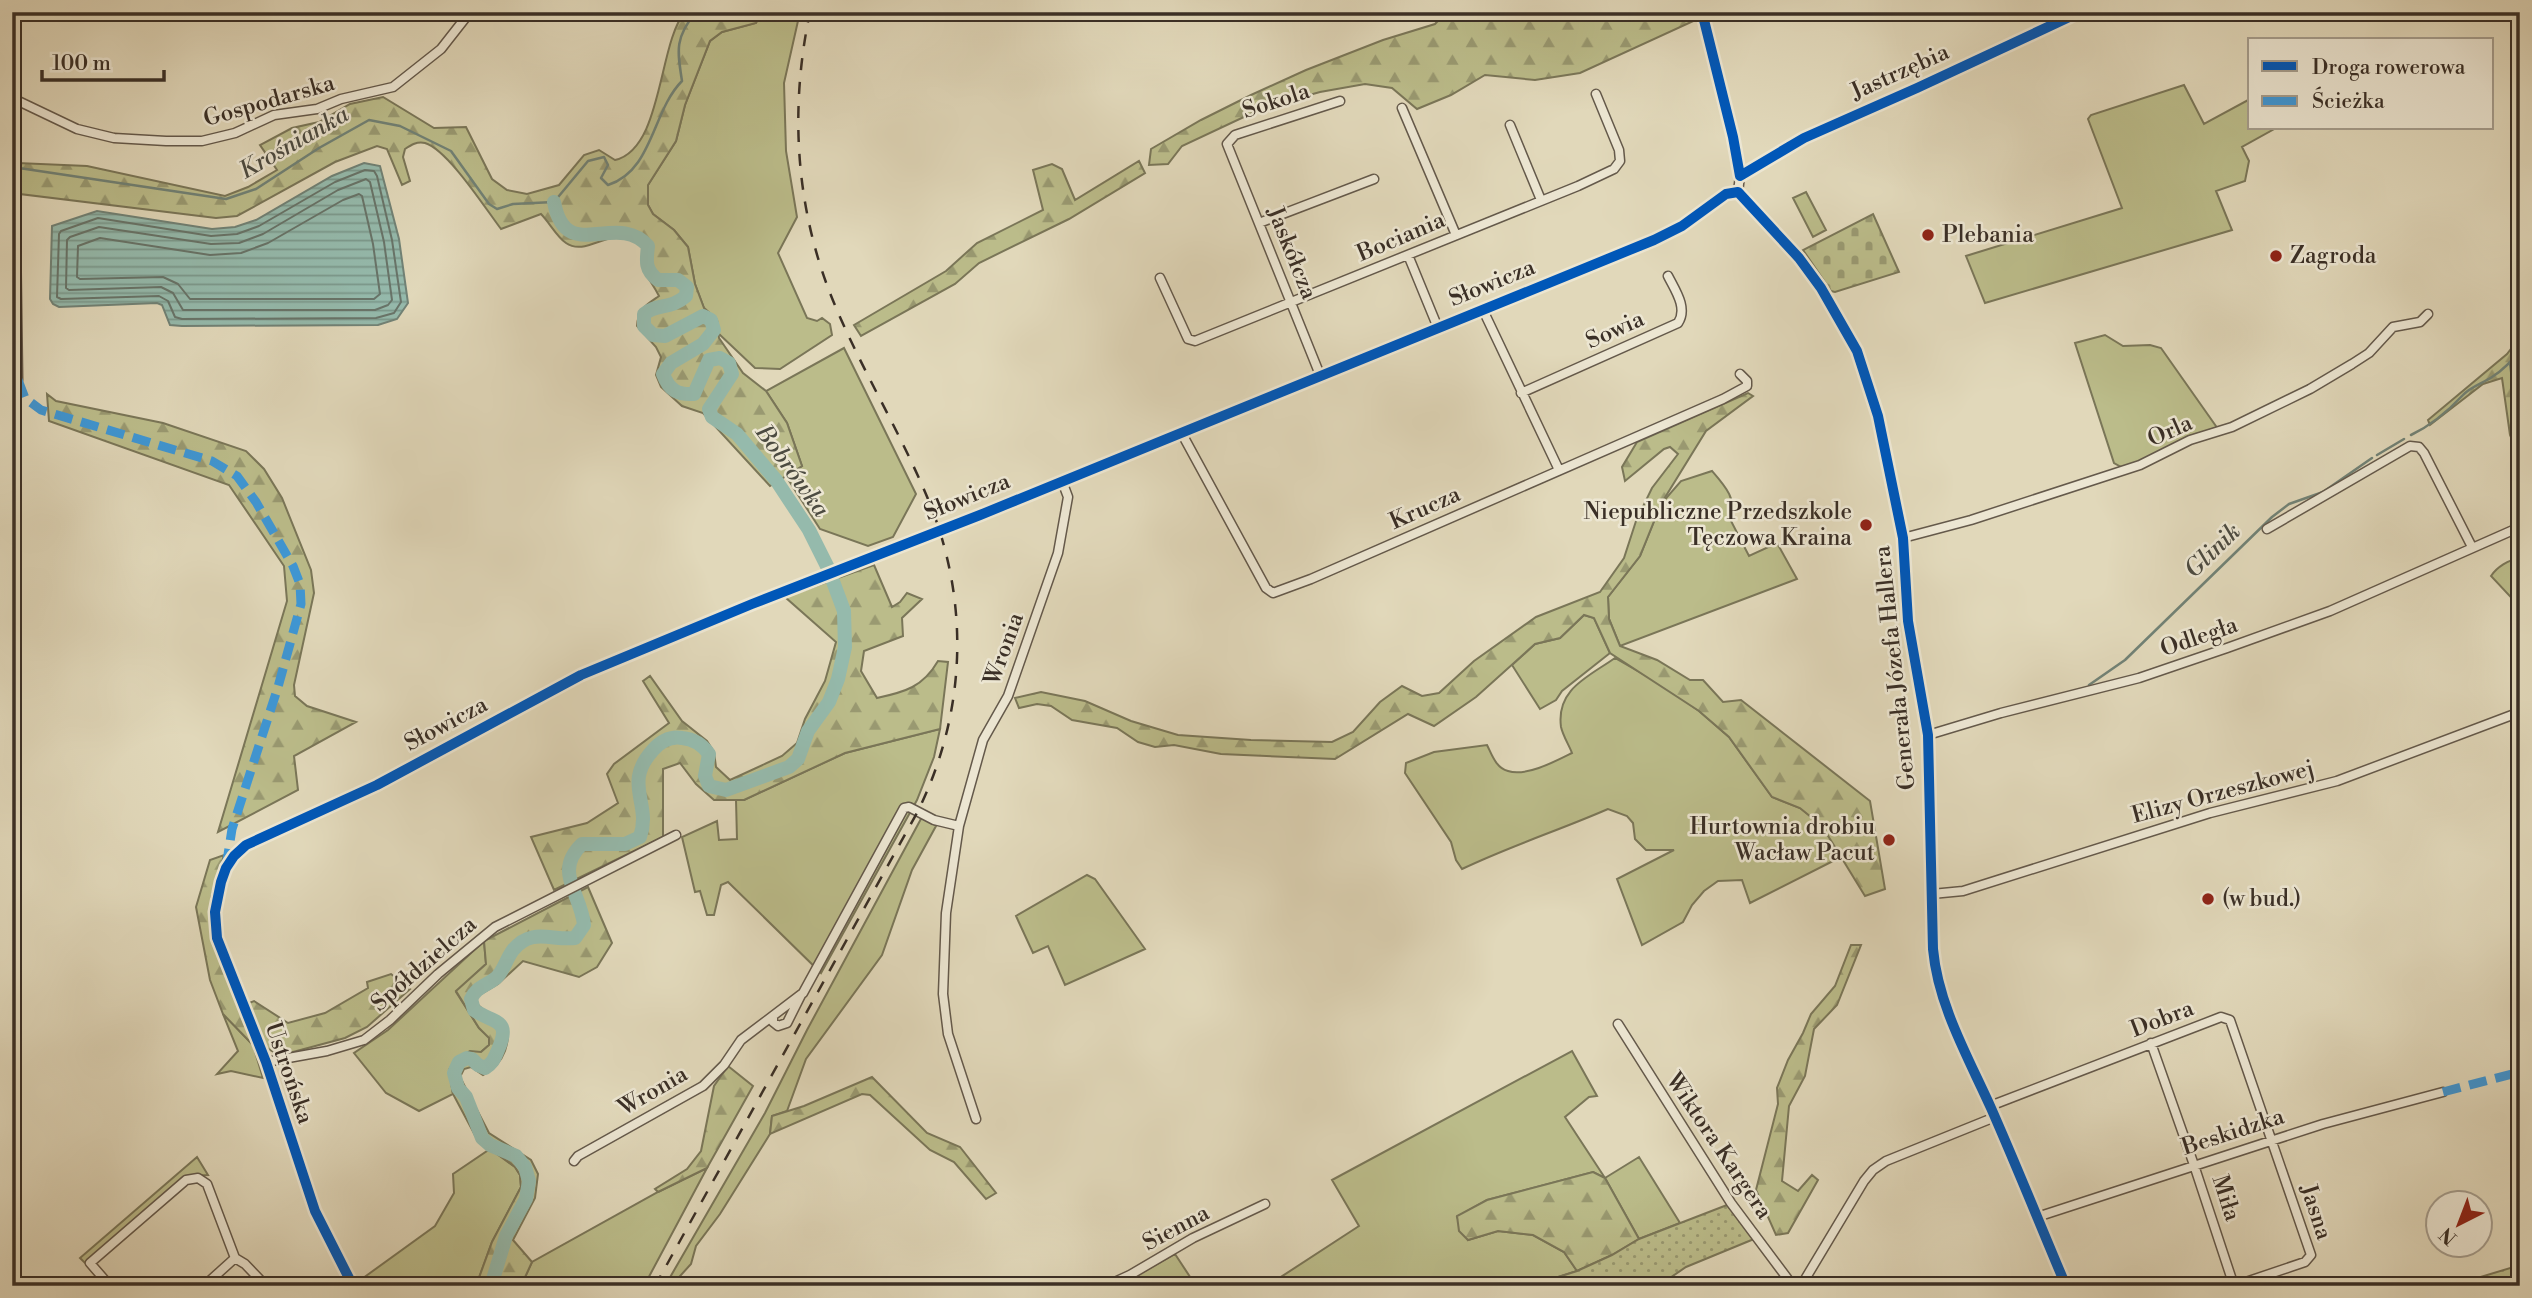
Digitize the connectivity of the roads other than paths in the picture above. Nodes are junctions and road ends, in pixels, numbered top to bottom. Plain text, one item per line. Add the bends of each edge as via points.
1 (470, 12) edge
2 (1702, 12) edge
3 (2080, 12) edge
4 (1596, 94) dead end
5 (12, 97) edge
6 (1340, 101) dead end
7 (1402, 108) dead end
8 (1510, 125) dead end
9 (1227, 144) joint
10 (14, 166) edge
11 (1740, 176) junction
12 (1374, 179) dead end
13 (1738, 192) junction
14 (1541, 200) junction
15 (1259, 223) junction
16 (1456, 235) junction
17 (1408, 256) junction
18 (1668, 276) dead end
19 (1160, 278) dead end
20 (1292, 302) junction
21 (1483, 310) junction
22 (2428, 314) dead end
23 (1438, 328) junction
24 (1740, 373) dead end
25 (1320, 376) junction
26 (18, 380) dead end
27 (1521, 393) junction
28 (1181, 432) junction
29 (1559, 470) junction
30 (1062, 481) junction
31 (2520, 527) edge
32 (2267, 529) dead end
33 (1903, 538) junction
34 (2472, 547) junction
35 (2520, 712) edge
36 (1928, 735) junction
37 (959, 826) junction
38 (676, 835) dead end
39 (226, 867) joint
40 (1932, 894) junction
41 (803, 993) junction
42 (773, 1016) junction
43 (1618, 1024) dead end
44 (2151, 1043) junction
45 (266, 1062) junction
46 (2444, 1092) dead end
47 (1990, 1106) junction
48 (1995, 1117) junction
49 (976, 1119) dead end
50 (2272, 1140) junction
51 (574, 1161) dead end
52 (2194, 1165) junction
53 (1265, 1205) dead end
54 (2037, 1217) junction
55 (234, 1258) junction
56 (110, 1286) edge
57 (204, 1286) edge
58 (266, 1286) edge
59 (353, 1286) edge
60 (1105, 1286) edge
61 (1793, 1286) edge
62 (1801, 1286) edge
63 (2066, 1286) edge
64 (2234, 1286) edge

1 - 5 street, Gospodarska via 441,49 393,87 274,116 202,141 114,138 77,129
2 - 11 street
3 - 11 street, Jastrzębia via 1804,138
4 - 14 street, Bociania via 1620,162 1609,172
6 - 9 street, Sokola via 1235,135
7 - 16 street
8 - 14 street
9 - 15 street, Jaskółcza
10 - 26 street
11 - 13 street
12 - 15 street
13 - 21 street, Słowicza via 1726,194 1669,233
13 - 33 street, Generała Józefa Hallera via 1814,278 1857,351 1878,416
14 - 16 street, Bociania
15 - 20 street, Jaskółcza
16 - 17 street, Bociania
17 - 20 street, Bociania
17 - 23 street
18 - 27 street, Sowia via 1683,310 1678,323
19 - 20 street, Bociania via 1188,339 1195,341
20 - 25 street, Jaskółcza
21 - 23 street, Słowicza
21 - 27 street
22 - 33 street, Orla via 2420,321 2393,327 2352,364 2232,427 2190,440 2140,465
23 - 25 street, Słowicza
24 - 29 street, Krucza via 1747,386 1723,399
25 - 28 street, Słowicza
27 - 29 street
28 - 29 street, Krucza via 1273,593
28 - 30 street, Słowicza
30 - 37 street, Wronia via 1068,497 1058,553 1008,696 983,740
30 - 39 street, Słowicza via 581,675 377,785 246,845
31 - 34 street, Odległa
32 - 34 street via 2410,446 2424,453
33 - 36 street, Generała Józefa Hallera via 1908,621
34 - 36 street, Odległa via 2330,611 2227,648 2139,678
35 - 40 street, Elizy Orzeszkowej via 2337,781 2197,816 1963,891
36 - 40 street, Generała Józefa Hallera
37 - 41 street, Wronia via 904,808
37 - 49 street, Wronia via 946,913 943,994 948,1034
38 - 45 street, Spółdzielcza via 495,926 364,1040 327,1052
39 - 45 street, Ustrońska via 215,912 217,938
40 - 47 street, Generała Józefa Hallera via 1936,974
41 - 42 street, Wronia
41 - 42 street, Wronia via 788,1023 778,1027
42 - 51 street, Wronia via 741,1040 703,1086
43 - 61 street, Wiktora Kargera via 1731,1203
44 - 47 street, Dobra
44 - 50 street, Dobra via 2221,1017 2230,1020
44 - 52 street, Miła
45 - 59 street, Ustrońska via 315,1211
46 - 50 street, Beskidzka
47 - 48 street, Generała Józefa Hallera
48 - 54 street, Generała Józefa Hallera
48 - 62 street via 1873,1170
50 - 52 street, Beskidzka
50 - 64 street, Jasna via 2311,1255 2305,1262
52 - 54 street, Beskidzka
52 - 64 street, Miła
53 - 60 street, Sienna
54 - 63 street, Generała Józefa Hallera
55 - 56 street via 207,1184 191,1178 90,1263
55 - 57 street
55 - 58 street

